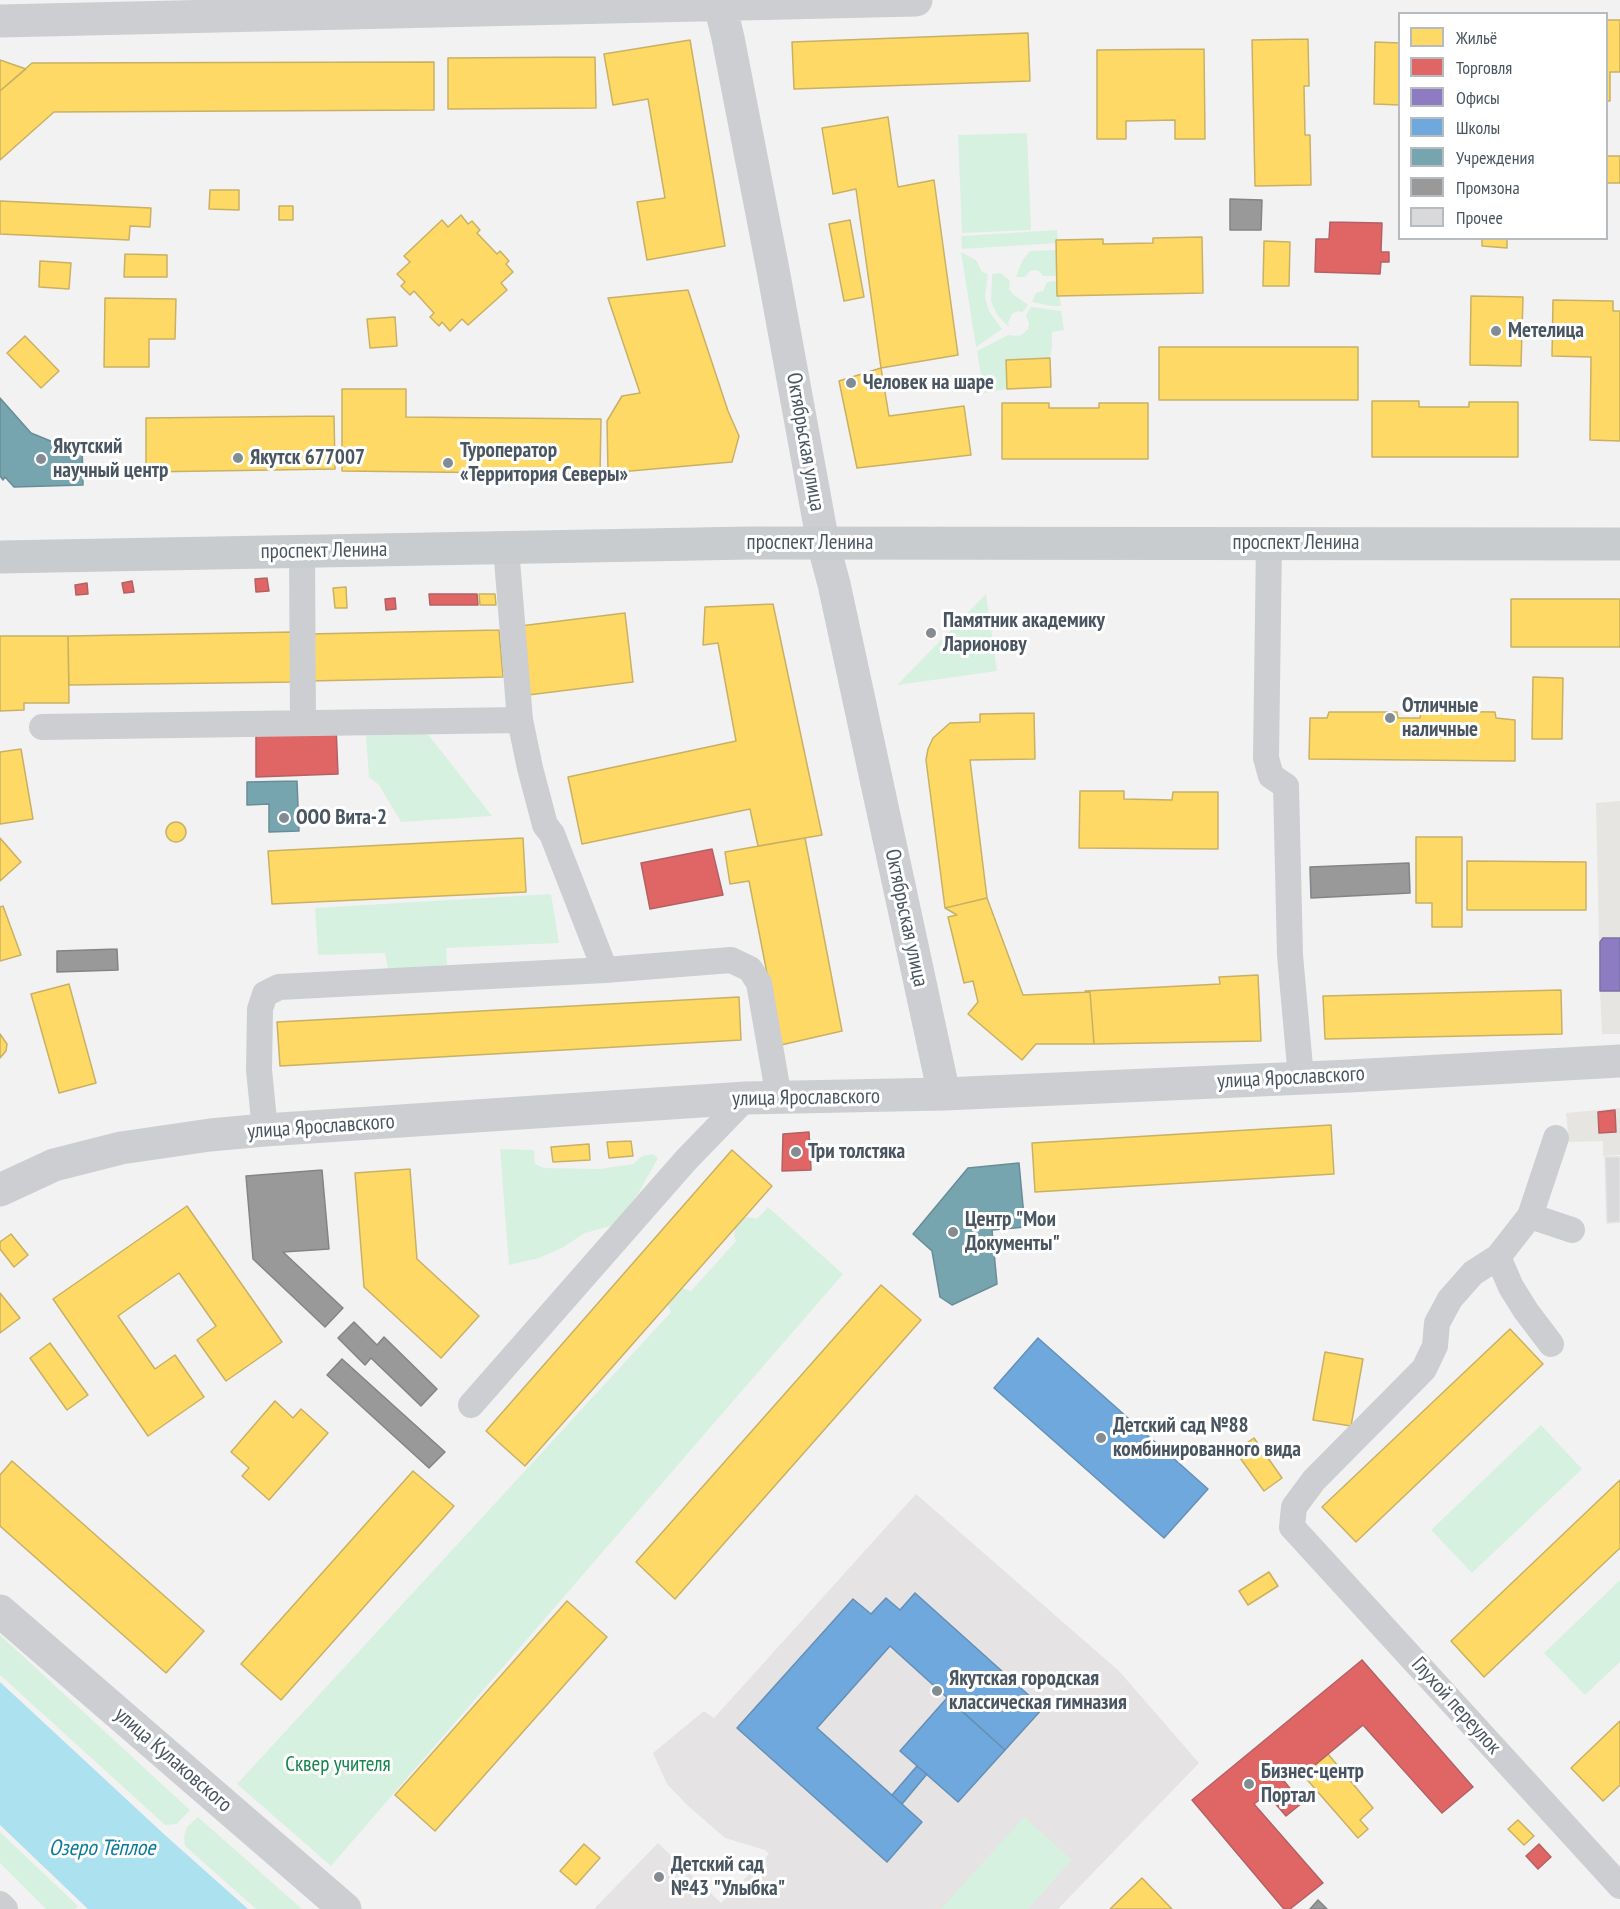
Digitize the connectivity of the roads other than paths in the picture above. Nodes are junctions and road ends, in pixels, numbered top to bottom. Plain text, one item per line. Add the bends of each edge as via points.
1 (916, 0) edge
2 (719, 3) edge
3 (0, 21) edge
4 (823, 543) junction
5 (1269, 543) junction
6 (1620, 544) edge
7 (506, 548) junction
8 (302, 552) junction
9 (0, 557) edge
10 (519, 720) junction
11 (303, 723) junction
12 (42, 727) dead end
13 (605, 970) junction
14 (1620, 1061) edge
15 (1301, 1078) junction
16 (944, 1094) junction
17 (746, 1098) junction
18 (779, 1098) junction
19 (265, 1130) junction
20 (1557, 1138) dead end
21 (0, 1190) edge
22 (1530, 1216) junction
23 (1572, 1230) dead end
24 (1498, 1257) junction
25 (1551, 1344) dead end
26 (471, 1405) dead end
27 (0, 1611) edge
28 (1620, 1886) edge
29 (0, 1904) edge
30 (5, 1909) edge
31 (345, 1909) edge

1 - 2 street
2 - 3 street
2 - 4 street, Октябрьская улица
4 - 5 main road, проспект Ленина
4 - 7 main road, проспект Ленина
4 - 16 street, Октябрьская улица
5 - 6 main road, проспект Ленина
5 - 15 street via 1266,758 1271,776 1286,786 1290,955
7 - 8 main road, проспект Ленина
7 - 10 street
8 - 9 main road, проспект Ленина
8 - 11 street
10 - 11 street
10 - 13 street via 545,825 552,834
11 - 12 street
13 - 18 street via 731,960 750,969 759,983
13 - 19 street via 279,987 265,994 260,1009 259,1070
14 - 15 street, улица Ярославского
15 - 16 street, улица Ярославского
16 - 18 street, улица Ярославского
17 - 18 street, улица Ярославского
17 - 19 street, улица Ярославского
17 - 26 street via 686,1160
19 - 21 street, улица Ярославского via 121,1148 54,1165
20 - 22 street
22 - 23 street
22 - 24 street
24 - 25 street via 1511,1287
24 - 28 street, Глухой переулок via 1473,1273 1450,1299 1437,1323 1435,1346 1424,1369 1314,1480 1294,1507 1292,1527
27 - 31 street, улица Кулаковского
29 - 30 street

